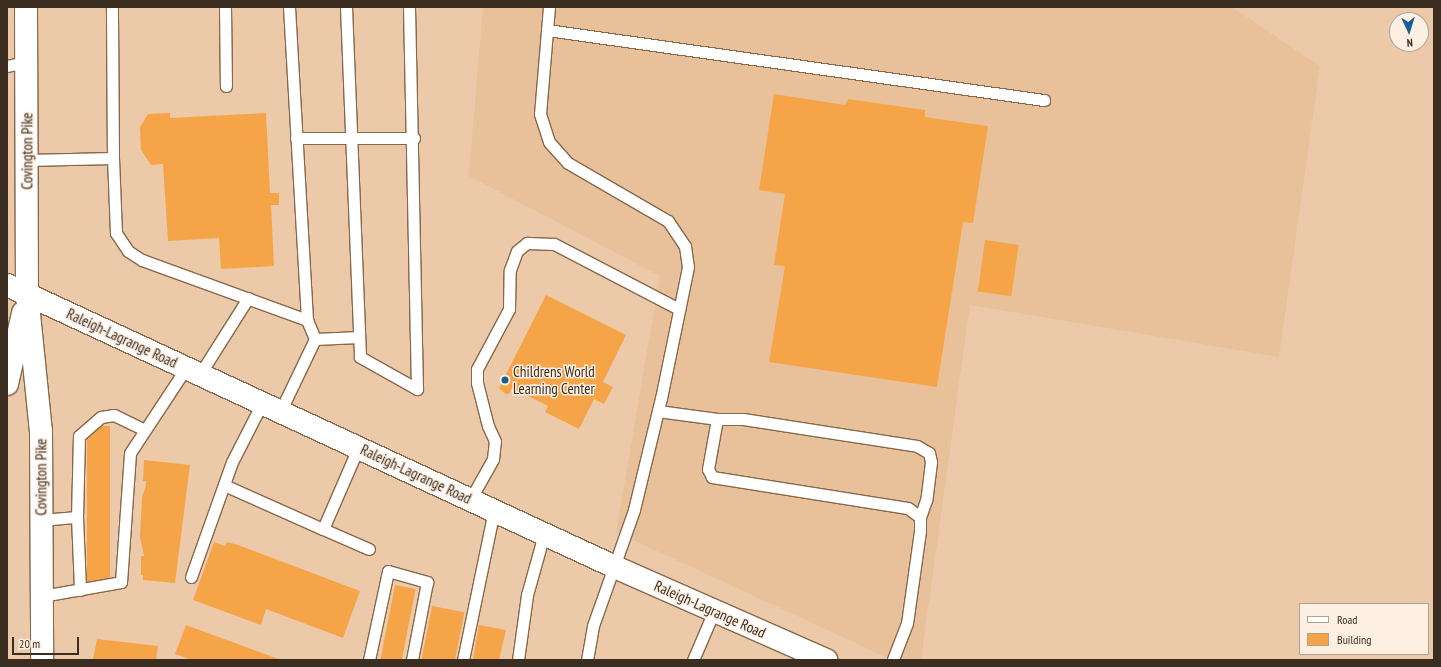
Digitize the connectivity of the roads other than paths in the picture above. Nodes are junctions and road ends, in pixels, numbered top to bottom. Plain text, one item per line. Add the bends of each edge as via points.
1 (26, 7) edge
2 (112, 7) edge
3 (225, 7) edge
4 (289, 7) edge
5 (346, 7) edge
6 (409, 7) edge
7 (549, 7) edge
8 (547, 30) junction
9 (17, 64) edge
10 (226, 86) dead end
11 (1044, 100) dead end
12 (296, 138) junction
13 (353, 138) junction
14 (414, 138) junction
15 (113, 158) junction
16 (27, 160) junction
17 (7, 285) edge
18 (27, 294) junction
19 (248, 298) junction
20 (679, 309) junction
21 (307, 320) junction
22 (359, 337) junction
23 (315, 339) junction
24 (193, 371) junction
25 (7, 384) edge
26 (271, 407) junction
27 (658, 410) junction
28 (717, 419) junction
29 (145, 430) junction
30 (358, 448) junction
31 (224, 485) junction
32 (470, 500) junction
33 (494, 510) junction
34 (77, 517) junction
35 (920, 517) junction
36 (41, 520) junction
37 (323, 529) junction
38 (544, 534) junction
39 (369, 549) dead end
40 (615, 567) junction
41 (191, 577) dead end
42 (80, 590) junction
43 (42, 596) junction
44 (714, 611) junction
45 (42, 660) edge
46 (369, 660) edge
47 (412, 660) edge
48 (464, 660) edge
49 (518, 660) edge
50 (587, 660) edge
51 (693, 660) edge
52 (826, 660) edge
53 (893, 660) edge

1 - 9 main road, Covington Pike
2 - 15 lane
3 - 10 lane
4 - 12 lane
5 - 13 lane
6 - 14 lane
7 - 8 lane
8 - 11 lane
8 - 20 lane via 540,114 549,142 568,163 668,221 684,246 688,267
9 - 16 main road, Covington Pike
12 - 13 lane
12 - 21 lane
13 - 14 lane
13 - 22 lane
14 - 22 lane via 417,389 360,357
15 - 16 lane
15 - 19 lane via 116,233 128,251 142,260
16 - 18 main road, Covington Pike
17 - 18 main road, Raleigh-Lagrange Road
18 - 24 main road, Raleigh-Lagrange Road
18 - 25 main road, Covington Pike
18 - 36 main road, Covington Pike via 41,431
19 - 21 lane
19 - 24 lane
20 - 27 lane
20 - 32 lane via 554,244 527,243 517,251 510,270 509,309 476,369 480,397 495,441 493,459
21 - 23 lane
22 - 23 lane
23 - 26 lane
24 - 26 main road, Raleigh-Lagrange Road
24 - 29 lane
26 - 30 main road, Raleigh-Lagrange Road
26 - 31 lane via 232,462
27 - 28 lane
27 - 40 lane via 634,510
28 - 35 lane via 708,469 712,477 908,508
28 - 35 lane via 743,419 917,446 929,453 931,462 926,500
29 - 34 lane via 114,415 101,417 79,436
29 - 42 lane via 130,453 121,582
30 - 32 main road, Raleigh-Lagrange Road
30 - 37 lane
31 - 37 lane
31 - 41 lane
32 - 33 main road, Raleigh-Lagrange Road
33 - 38 main road, Raleigh-Lagrange Road
33 - 48 lane
34 - 36 lane
34 - 42 lane
35 - 53 lane via 907,623
36 - 43 main road, Covington Pike
37 - 39 lane
38 - 40 main road, Raleigh-Lagrange Road
38 - 49 lane via 527,595
40 - 44 main road, Raleigh-Lagrange Road
40 - 50 lane via 593,626
42 - 43 lane
43 - 45 main road, Covington Pike
44 - 51 lane
44 - 52 main road, Raleigh-Lagrange Road
46 - 47 lane via 388,571 428,582

